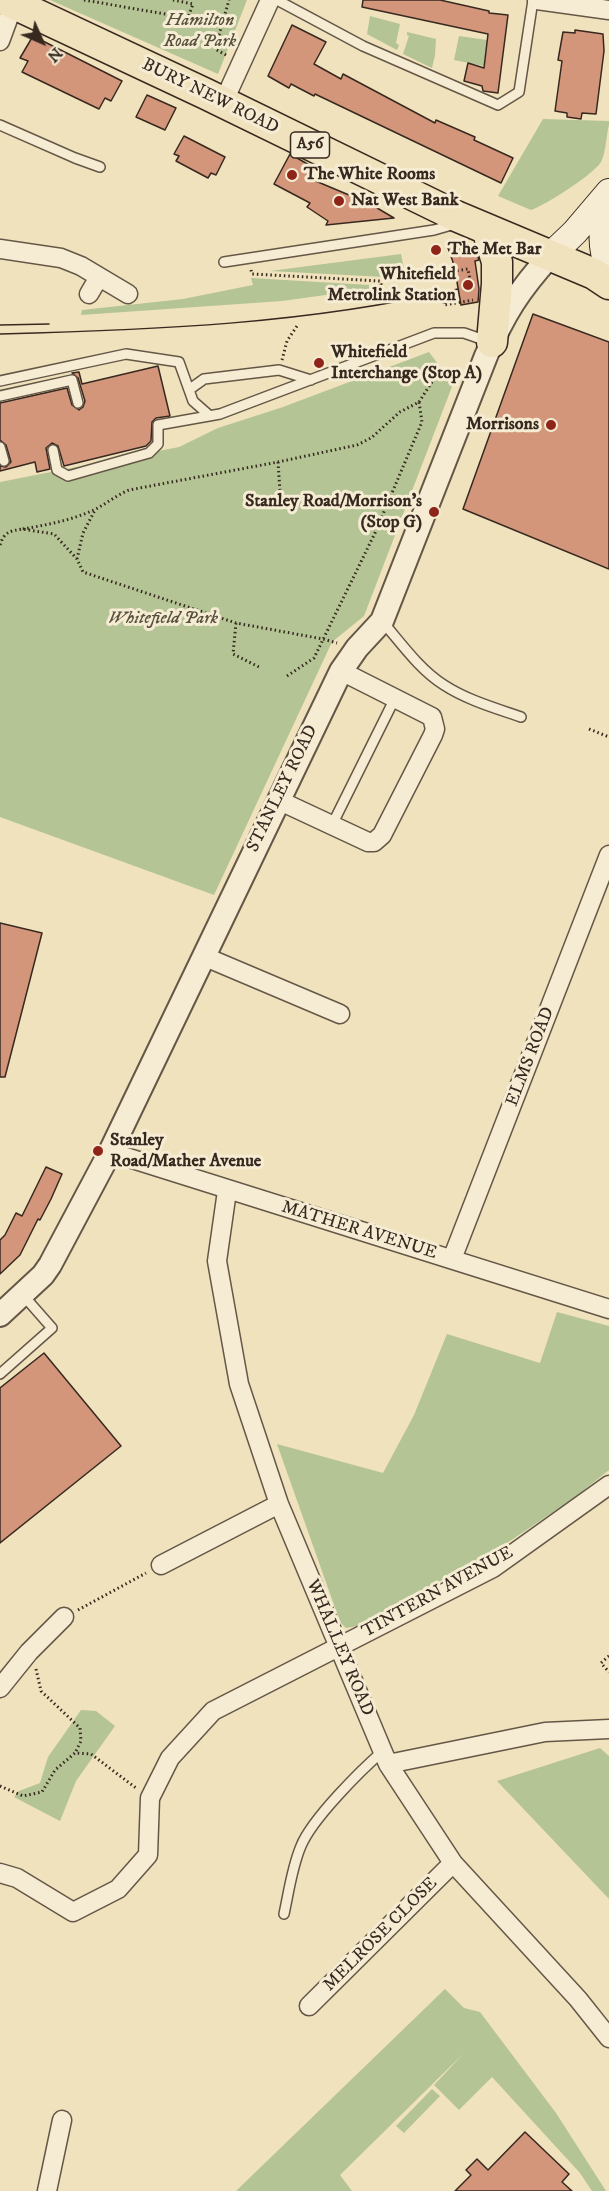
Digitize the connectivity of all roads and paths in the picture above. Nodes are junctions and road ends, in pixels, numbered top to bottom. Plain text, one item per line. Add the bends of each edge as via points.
1 (84, 0) edge
2 (173, 0) edge
3 (229, 0) edge
4 (270, 0) edge
5 (277, 0) edge
6 (533, 0) edge
7 (537, 0) edge
8 (10, 2) edge
9 (194, 2) edge
10 (609, 10) edge
11 (0, 41) edge
12 (240, 64) junction
13 (223, 103) junction
14 (0, 125) edge
15 (100, 167) dead end
16 (609, 192) edge
17 (609, 204) edge
18 (456, 216) junction
19 (487, 229) junction
20 (0, 249) edge
21 (550, 256) junction
22 (249, 258) junction
23 (224, 262) dead end
24 (609, 268) edge
25 (99, 277) junction
26 (439, 277) dead end
27 (609, 284) edge
28 (382, 287) dead end
29 (89, 294) dead end
30 (128, 294) dead end
31 (444, 302) dead end
32 (297, 326) dead end
33 (492, 342) junction
34 (441, 368) dead end
35 (279, 370) junction
36 (311, 380) junction
37 (0, 381) edge
38 (190, 389) junction
39 (0, 396) edge
40 (419, 402) junction
41 (78, 403) dead end
42 (210, 416) junction
43 (0, 447) edge
44 (53, 450) dead end
45 (4, 461) dead end
46 (278, 462) junction
47 (281, 506) dead end
48 (96, 508) junction
49 (22, 529) junction
50 (0, 545) edge
51 (77, 559) junction
52 (382, 621) junction
53 (236, 623) junction
54 (323, 639) junction
55 (357, 648) junction
56 (261, 668) dead end
57 (341, 671) junction
58 (287, 676) dead end
59 (395, 698) junction
60 (521, 717) dead end
61 (589, 729) dead end
62 (609, 737) edge
63 (278, 800) junction
64 (332, 825) junction
65 (609, 855) edge
66 (203, 956) junction
67 (340, 1014) dead end
68 (110, 1152) junction
69 (227, 1191) junction
70 (452, 1259) junction
71 (23, 1295) junction
72 (609, 1309) edge
73 (0, 1315) edge
74 (0, 1374) edge
75 (609, 1485) edge
76 (279, 1504) junction
77 (161, 1565) joint
78 (64, 1617) joint
79 (338, 1647) junction
80 (29, 1652) junction
81 (609, 1656) edge
82 (609, 1672) edge
83 (0, 1688) edge
84 (609, 1729) edge
85 (75, 1753) junction
86 (386, 1757) junction
87 (0, 1786) edge
88 (150, 1798) junction
89 (453, 1863) junction
90 (0, 1873) edge
91 (284, 1914) dead end
92 (309, 2006) dead end
93 (609, 2038) edge
94 (63, 2120) dead end
95 (47, 2191) edge

1 - 9 path via 188,18
2 - 9 path
3 - 12 path via 215,49
4 - 12 street
5 - 6 lane via 363,46 498,105 519,92
7 - 10 street
8 - 11 street
8 - 13 highway, BURY NEW ROAD / A56
12 - 13 street
13 - 18 highway, BURY NEW ROAD / A56
14 - 15 lane
16 - 21 main road
17 - 24 main road via 601,241
18 - 19 highway, BURY NEW ROAD / A56
18 - 22 lane via 448,226 434,230
19 - 21 highway, BURY NEW ROAD / A56
19 - 33 highway via 497,268
20 - 25 street via 61,258
21 - 27 highway, BURY NEW ROAD / A56
21 - 33 street, STANLEY ROAD via 523,286
22 - 23 lane
22 - 28 path via 252,274 380,281
25 - 29 street
25 - 30 street
26 - 31 path via 438,274 468,269 473,300
32 - 35 path via 287,341
33 - 36 lane via 464,333 434,333
33 - 52 street, STANLEY ROAD
34 - 40 path
35 - 36 lane
35 - 38 lane via 204,379
36 - 42 lane
37 - 38 lane via 126,354 179,362
38 - 42 lane via 193,401
39 - 41 lane via 72,380
40 - 46 path via 357,445
40 - 54 path via 422,422 375,533
42 - 44 lane via 158,425 158,444 149,453 68,476 57,470
43 - 45 lane
46 - 47 path
46 - 48 path via 129,490
48 - 49 path via 52,524
48 - 51 path via 83,533
49 - 50 path via 9,531
49 - 51 path via 54,534
51 - 53 path via 83,572
52 - 55 street, STANLEY ROAD
52 - 60 lane via 443,685
53 - 54 path
53 - 56 path via 233,654
54 - 55 path
54 - 58 path via 314,658
55 - 57 street, STANLEY ROAD
57 - 59 street
57 - 63 street, STANLEY ROAD
59 - 64 lane
59 - 64 street via 432,717 433,735 378,840 368,842
61 - 62 path
63 - 64 street
63 - 66 street, STANLEY ROAD
65 - 70 street, ELMS ROAD
66 - 67 street
66 - 68 street, STANLEY ROAD
68 - 69 street, MATHER AVENUE
68 - 71 street, STANLEY ROAD via 50,1265
69 - 70 street, MATHER AVENUE
69 - 76 street, WHALLEY ROAD via 217,1261 239,1384
70 - 72 street, MATHER AVENUE
71 - 73 street, STANLEY ROAD
71 - 74 lane via 52,1328
75 - 79 street, TINTERN AVENUE via 493,1568
76 - 77 street
76 - 79 street, WHALLEY ROAD
77 - 78 path
78 - 80 street
79 - 86 street, WHALLEY ROAD
79 - 88 street, TINTERN AVENUE via 213,1711 170,1758
80 - 83 street
80 - 85 path via 39,1675 40,1691 80,1728 81,1741
81 - 82 path via 601,1663
84 - 86 street via 545,1732
85 - 87 path via 55,1770 42,1792 23,1796
85 - 88 path via 91,1754
86 - 89 street, WHALLEY ROAD
86 - 91 lane via 359,1773 301,1844
88 - 90 street, TINTERN AVENUE via 148,1855 118,1889 73,1912 17,1878
89 - 92 street, MELROSE CLOSE
89 - 93 street, WHALLEY ROAD
94 - 95 street

